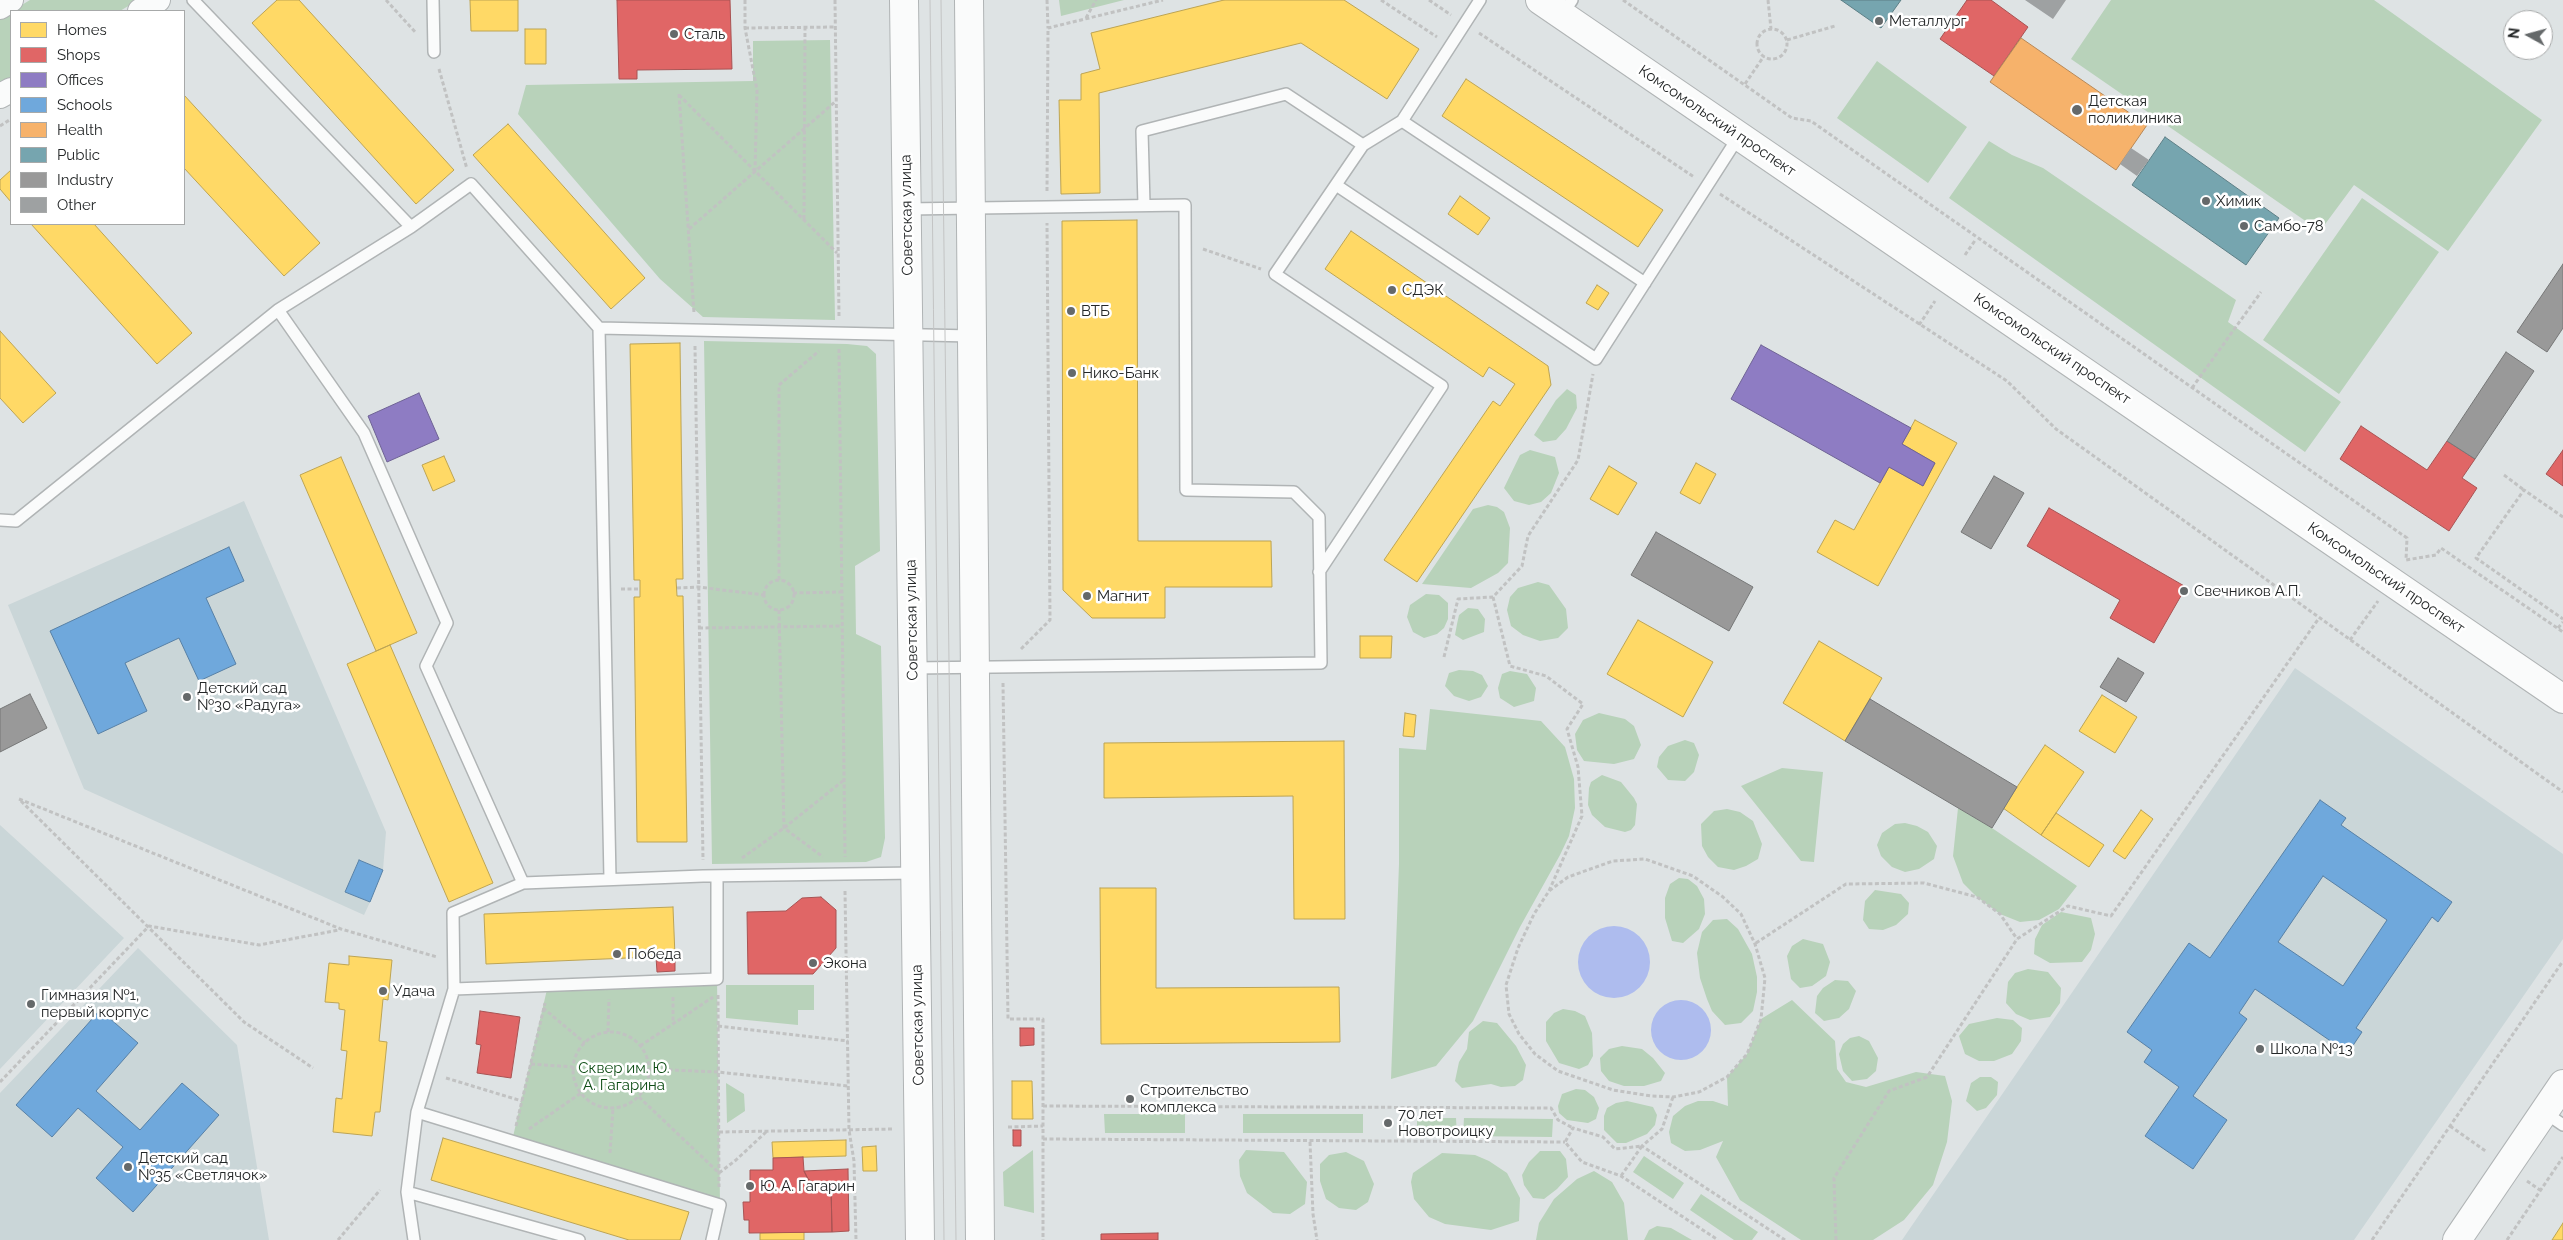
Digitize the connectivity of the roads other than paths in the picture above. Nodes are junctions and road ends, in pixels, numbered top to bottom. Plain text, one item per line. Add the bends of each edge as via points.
1 (11, 0) edge
2 (158, 0) edge
3 (193, 0) edge
4 (433, 0) edge
5 (904, 0) edge
6 (969, 0) edge
7 (1480, 0) edge
8 (1558, 5) edge
9 (0, 7) edge
10 (142, 10) edge
11 (434, 52) road end
12 (1402, 121) junction
13 (1739, 136) junction
14 (1363, 145) junction
15 (1336, 185) junction
16 (1144, 205) junction
17 (971, 208) junction
18 (907, 209) junction
19 (411, 227) junction
20 (1645, 283) junction
21 (278, 310) junction
22 (599, 328) junction
23 (908, 335) junction
24 (972, 336) junction
25 (0, 520) edge
26 (1319, 572) junction
27 (975, 667) junction
28 (913, 668) junction
29 (2563, 699) edge
30 (916, 873) junction
31 (717, 876) junction
32 (610, 879) junction
33 (524, 883) junction
34 (454, 989) junction
35 (2563, 1084) edge
36 (417, 1112) junction
37 (2553, 1119) edge
38 (407, 1192) junction
39 (720, 1205) junction
40 (414, 1240) edge
41 (579, 1240) edge
42 (712, 1240) edge
43 (720, 1240) edge
44 (920, 1240) edge
45 (980, 1240) edge
46 (2457, 1240) edge

1 - 9 street
2 - 10 street
3 - 19 lane
4 - 11 lane
5 - 18 main road, Советская улица
6 - 17 main road
7 - 12 lane
8 - 13 main road, Комсомольский проспект
12 - 14 lane
12 - 20 lane
13 - 20 lane
13 - 29 main road, Комсомольский проспект
14 - 15 lane
14 - 16 lane via 1286,94 1142,131
15 - 20 lane via 1596,359
15 - 26 lane via 1275,274 1442,386
16 - 17 lane
16 - 26 lane via 1185,204 1186,490 1294,492 1318,518
17 - 18 lane
17 - 24 main road
18 - 23 main road, Советская улица
19 - 21 lane
19 - 22 lane via 471,184
21 - 25 lane via 16,521
21 - 33 lane via 364,432 447,623 426,666
22 - 23 lane
22 - 32 lane
23 - 24 lane
23 - 28 main road, Советская улица
24 - 27 main road
26 - 27 lane via 1321,663
27 - 28 lane
27 - 45 main road
28 - 30 main road, Советская улица
30 - 31 lane
30 - 44 main road, Советская улица
31 - 32 lane
31 - 34 lane via 717,979
32 - 33 lane
33 - 34 lane via 453,913
34 - 36 lane
35 - 37 main road
36 - 38 lane
36 - 39 lane
37 - 46 main road
38 - 40 lane
38 - 41 lane
39 - 42 lane
39 - 43 lane

